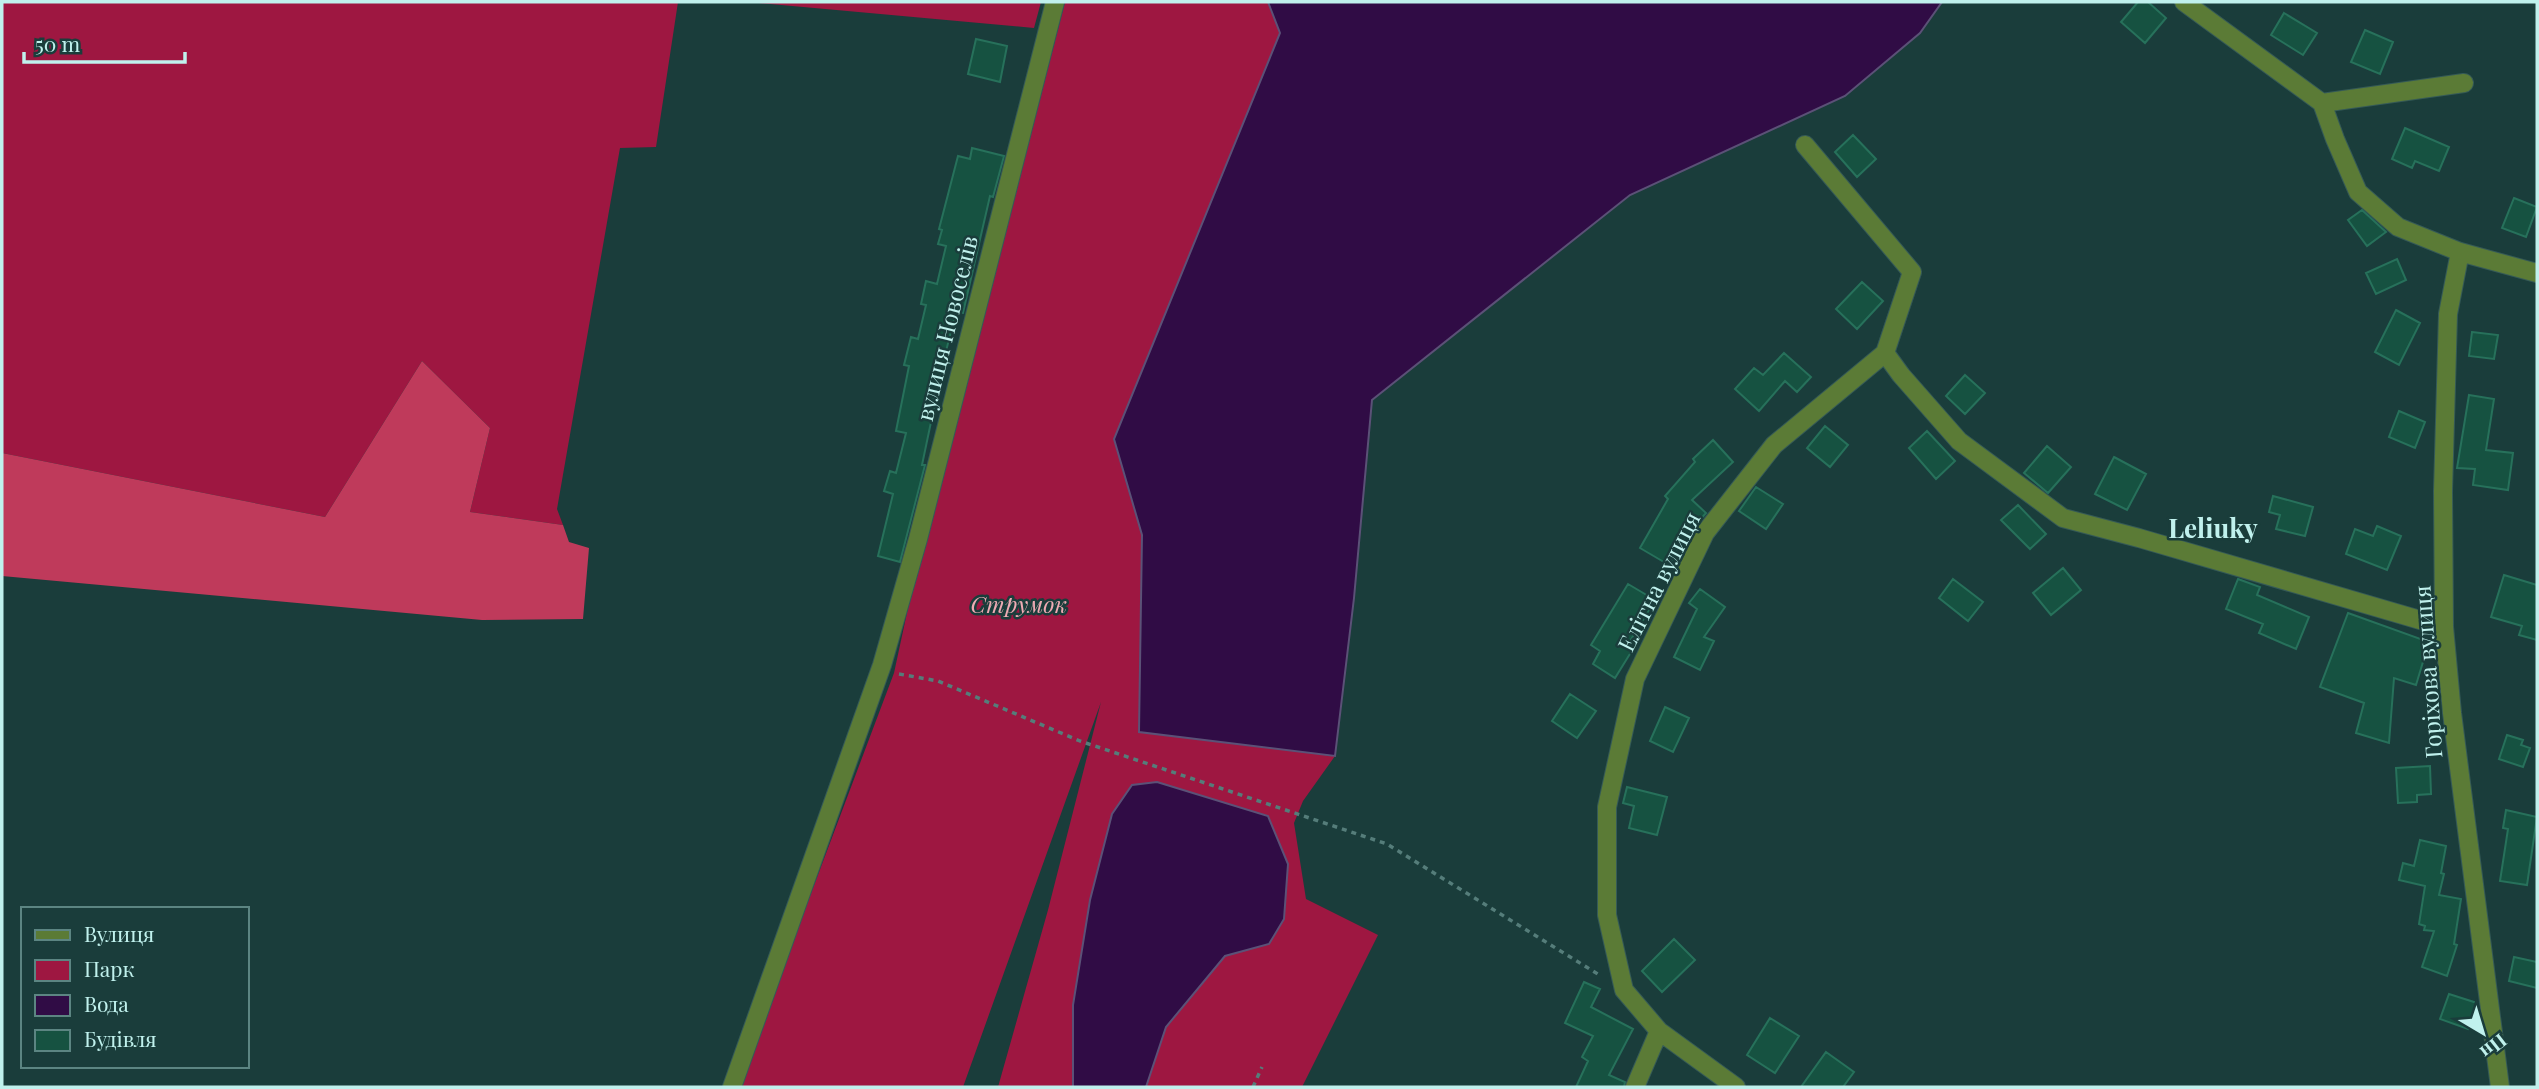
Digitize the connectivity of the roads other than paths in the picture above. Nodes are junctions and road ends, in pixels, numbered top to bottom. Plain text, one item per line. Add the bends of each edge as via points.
1 (1055, 2) edge
2 (2183, 2) edge
3 (2465, 83) dead end
4 (2322, 103) junction
5 (1805, 145) dead end
6 (2460, 252) junction
7 (2537, 273) edge
8 (1885, 353) junction
9 (2444, 627) junction
10 (1659, 1031) junction
11 (732, 1087) edge
12 (1634, 1087) edge
13 (1736, 1087) edge
14 (2500, 1087) edge

1 - 11 street, вулиця Новоселів via 882,666
2 - 4 street
3 - 4 street
4 - 6 street via 2358,192 2398,227
5 - 8 street via 1912,272
6 - 7 street
6 - 9 street, Горіхова вулиця via 2448,314
8 - 9 street via 1959,441 2063,519
8 - 10 street, Елітна вулиця via 1774,445 1705,533 1635,679 1606,807 1607,915 1624,990
9 - 14 street, Горіхова вулиця
10 - 12 street
10 - 13 street, Елітна вулиця

